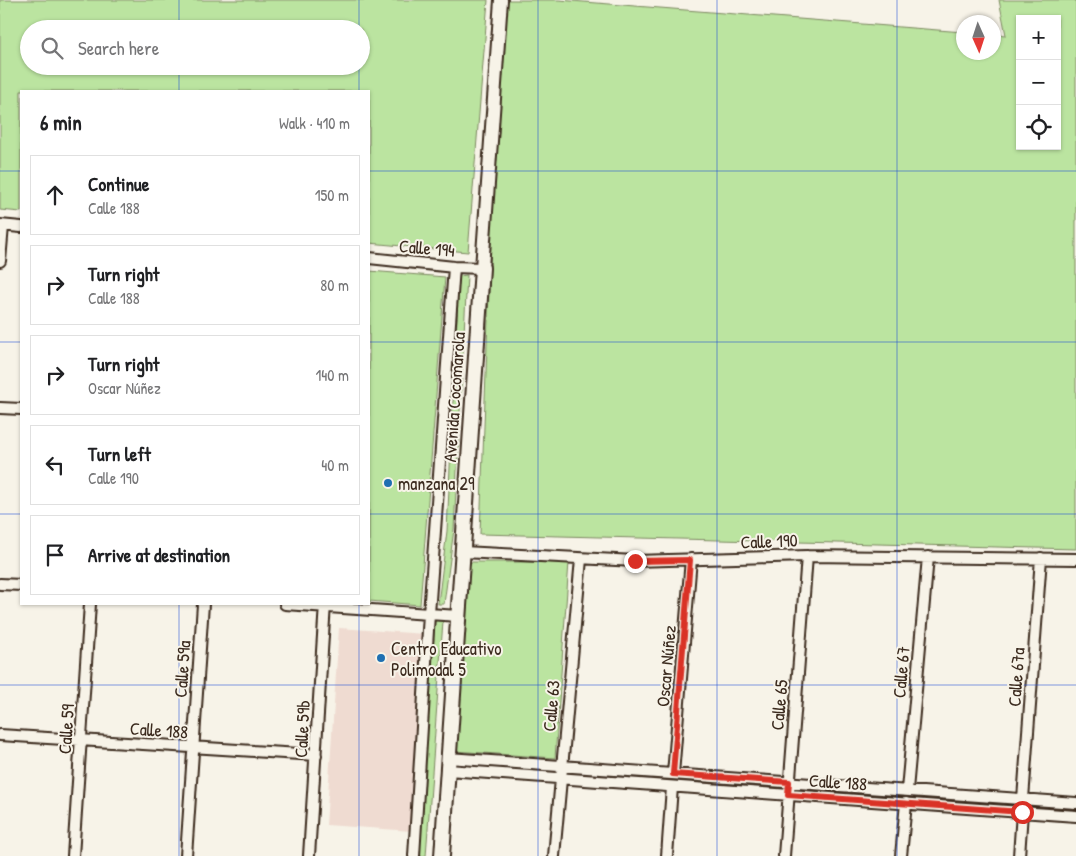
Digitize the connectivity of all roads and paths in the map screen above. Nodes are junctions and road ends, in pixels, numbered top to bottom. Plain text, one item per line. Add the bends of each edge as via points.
1 (500, 0) edge
2 (2, 225) edge
3 (20, 227) edge
4 (370, 258) edge
5 (0, 261) edge
6 (454, 267) junction
7 (482, 268) junction
8 (0, 408) edge
9 (20, 409) edge
10 (463, 552) junction
11 (808, 556) junction
12 (928, 557) junction
13 (581, 558) junction
14 (1041, 558) junction
15 (1076, 559) edge
16 (690, 560) junction
17 (0, 584) edge
18 (20, 585) edge
19 (90, 605) edge
20 (203, 605) edge
21 (325, 605) edge
22 (429, 614) junction
23 (458, 616) junction
24 (0, 735) edge
25 (81, 741) junction
26 (193, 748) junction
27 (316, 755) junction
28 (448, 764) junction
29 (562, 766) junction
30 (673, 774) junction
31 (560, 779) junction
32 (789, 782) junction
33 (672, 786) junction
34 (907, 790) junction
35 (788, 795) junction
36 (1023, 799) junction
37 (1076, 802) edge
38 (906, 803) junction
39 (1022, 812) junction
40 (1076, 816) edge
41 (73, 856) edge
42 (186, 856) edge
43 (309, 856) edge
44 (414, 856) edge
45 (442, 856) edge
46 (554, 856) edge
47 (667, 856) edge
48 (784, 856) edge
49 (901, 856) edge
50 (1018, 856) edge

1 - 7 street, Avenida Cocomarola
2 - 3 street
2 - 5 street
4 - 6 street, Calle 194
6 - 7 street, Calle 194
6 - 22 street
7 - 10 main road, Avenida Cocomarola
8 - 9 street
10 - 13 street, Calle 190
10 - 23 main road, Avenida Cocomarola
11 - 12 street, Calle 190
11 - 16 street, Calle 190
11 - 32 street, Calle 65
12 - 14 street, Calle 190
12 - 34 street, Calle 67
13 - 16 street, Calle 190
13 - 29 street, Calle 63
14 - 15 street, Calle 190
14 - 36 street, Calle 67a
16 - 30 street, Oscar Núñez
17 - 18 street
19 - 25 street, Calle 59
20 - 26 street, Calle 59a
21 - 22 street
21 - 27 street, Calle 59b
22 - 23 street
22 - 44 street
23 - 28 main road, Avenida Cocomarola
24 - 25 street, Calle 188
25 - 26 street, Calle 188
25 - 41 street, Calle 59
26 - 27 street, Calle 188
26 - 42 street, Calle 59a
27 - 43 street, Calle 59b
28 - 29 street, Calle 188
28 - 31 street, Calle 188
28 - 45 main road, Avenida Cocomarola
29 - 30 street, Calle 188
29 - 31 street, Calle 63
30 - 32 street, Calle 188
31 - 33 street, Calle 188
31 - 46 street, Calle 63
32 - 34 street, Calle 188
32 - 35 street, Calle 65
33 - 35 street, Calle 188
33 - 47 street
34 - 36 street, Calle 188
35 - 38 street, Calle 188
35 - 48 street, Calle 65
36 - 37 street, Calle 188
38 - 39 street, Calle 188
38 - 49 street
39 - 40 street, Calle 188
39 - 50 street

